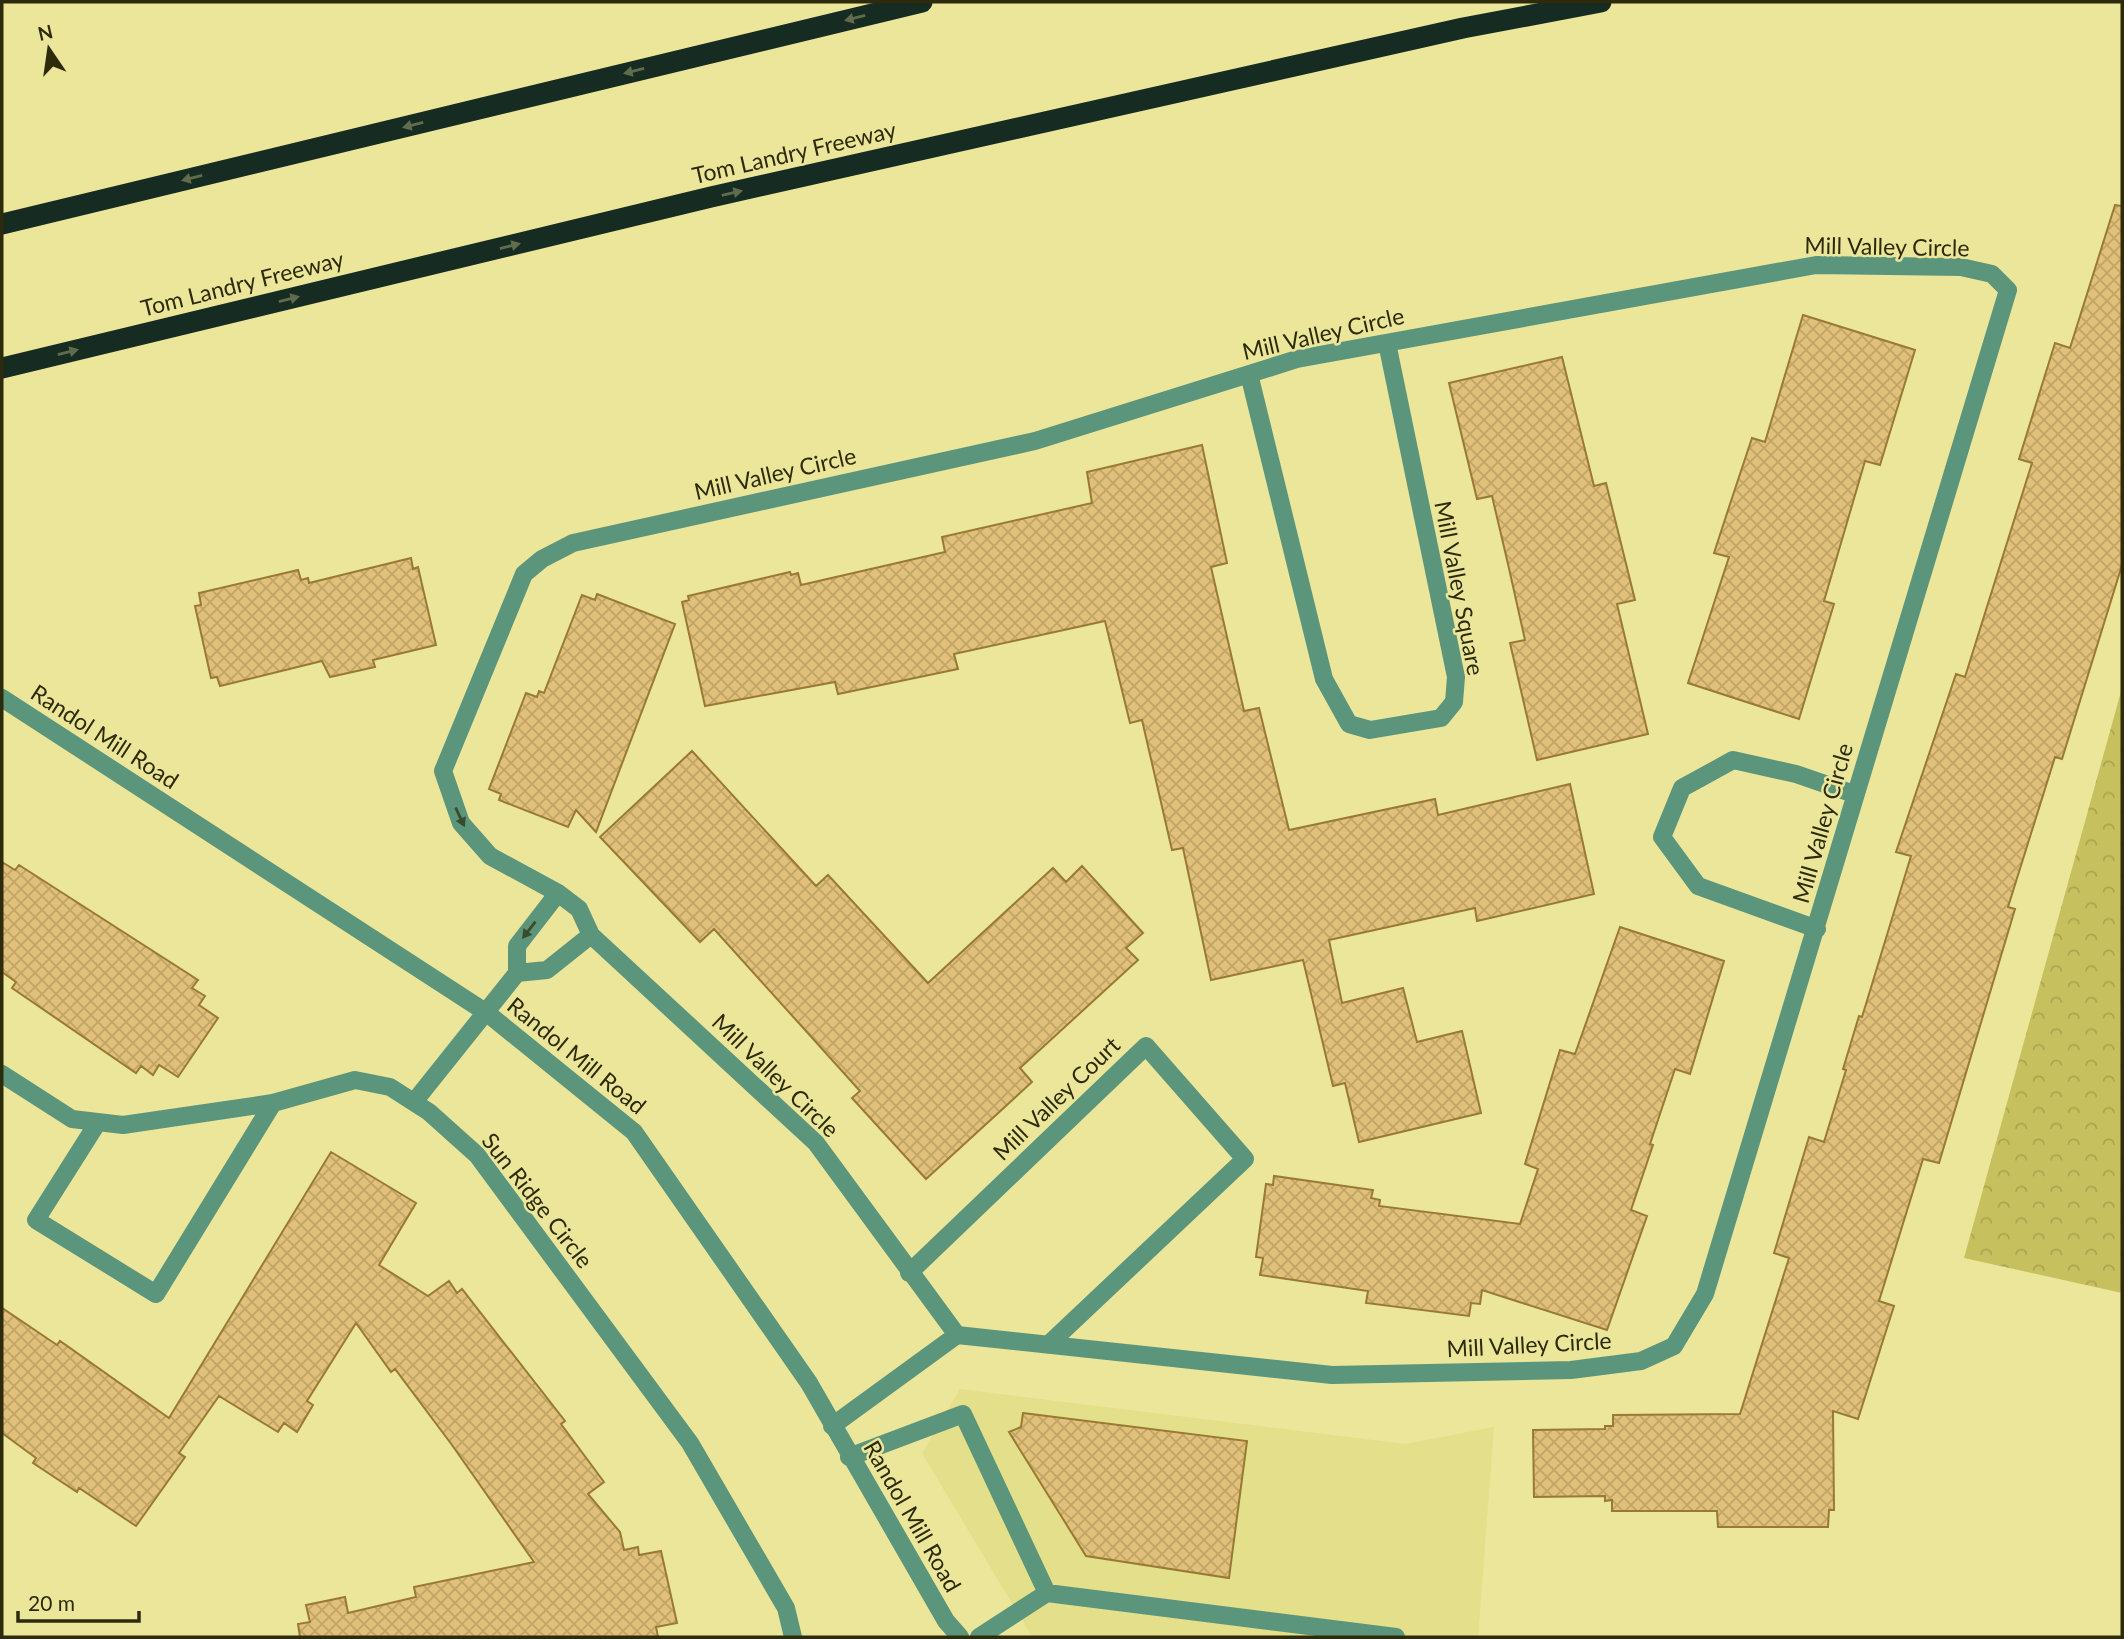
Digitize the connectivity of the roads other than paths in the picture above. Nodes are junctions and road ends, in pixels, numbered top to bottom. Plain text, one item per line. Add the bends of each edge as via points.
1 (922, 2) edge
2 (1601, 2) edge
3 (2, 224) edge
4 (1387, 342) junction
5 (2, 368) edge
6 (1249, 374) junction
7 (2, 698) edge
8 (1854, 794) junction
9 (558, 893) junction
10 (1817, 929) junction
11 (591, 934) junction
12 (517, 973) junction
13 (487, 1013) junction
14 (2, 1074) edge
15 (414, 1102) junction
16 (273, 1103) junction
17 (98, 1122) junction
18 (909, 1273) junction
19 (957, 1335) junction
20 (1049, 1344) junction
21 (832, 1426) junction
22 (849, 1457) junction
23 (1047, 1593) junction
24 (946, 1629) edge
25 (793, 1637) edge
26 (960, 1637) edge
27 (979, 1637) edge
28 (1396, 1637) edge

1 -> 3 highway
5 -> 2 highway, Tom Landry Freeway via 711,197
4 - 6 street, Mill Valley Circle via 1297,359
4 - 6 street, Mill Valley Square via 1456,677 1454,702 1441,718 1370,730 1349,724 1324,679
4 - 8 street, Mill Valley Circle via 1816,265 1961,267 1992,274 2008,290
6 -> 9 street, Mill Valley Circle via 1035,441 573,543 542,559 524,574 443,771 461,823 490,856
7 - 13 street, Randol Mill Road
8 - 10 street, Mill Valley Circle
8 - 10 street via 1796,774 1733,760 1682,788 1662,837 1698,886
9 - 11 street, Mill Valley Circle via 579,909
9 -> 12 street via 517,946
10 - 20 street, Mill Valley Circle via 1705,1294 1674,1346 1641,1361 1571,1370 1332,1375
11 - 12 street via 547,970
11 - 18 street, Mill Valley Circle via 816,1143
12 - 13 street
13 - 15 street
13 - 21 street, Randol Mill Road via 634,1132 809,1383
14 - 17 street, Sun Ridge Circle via 72,1119
15 - 16 street, Sun Ridge Circle via 390,1087 355,1080
15 - 25 street, Sun Ridge Circle via 477,1155 690,1443 786,1608
16 - 17 street, Sun Ridge Circle via 123,1125
16 - 17 street via 156,1294 36,1220
18 - 19 street, Mill Valley Circle
18 - 20 street, Mill Valley Court via 1146,1045 1245,1159
19 - 20 street, Mill Valley Circle
19 - 21 street
21 - 22 street, Randol Mill Road
22 - 23 street via 963,1414
22 - 24 street, Randol Mill Road
23 - 27 street
23 - 28 street
24 - 26 street, Randol Mill Road

